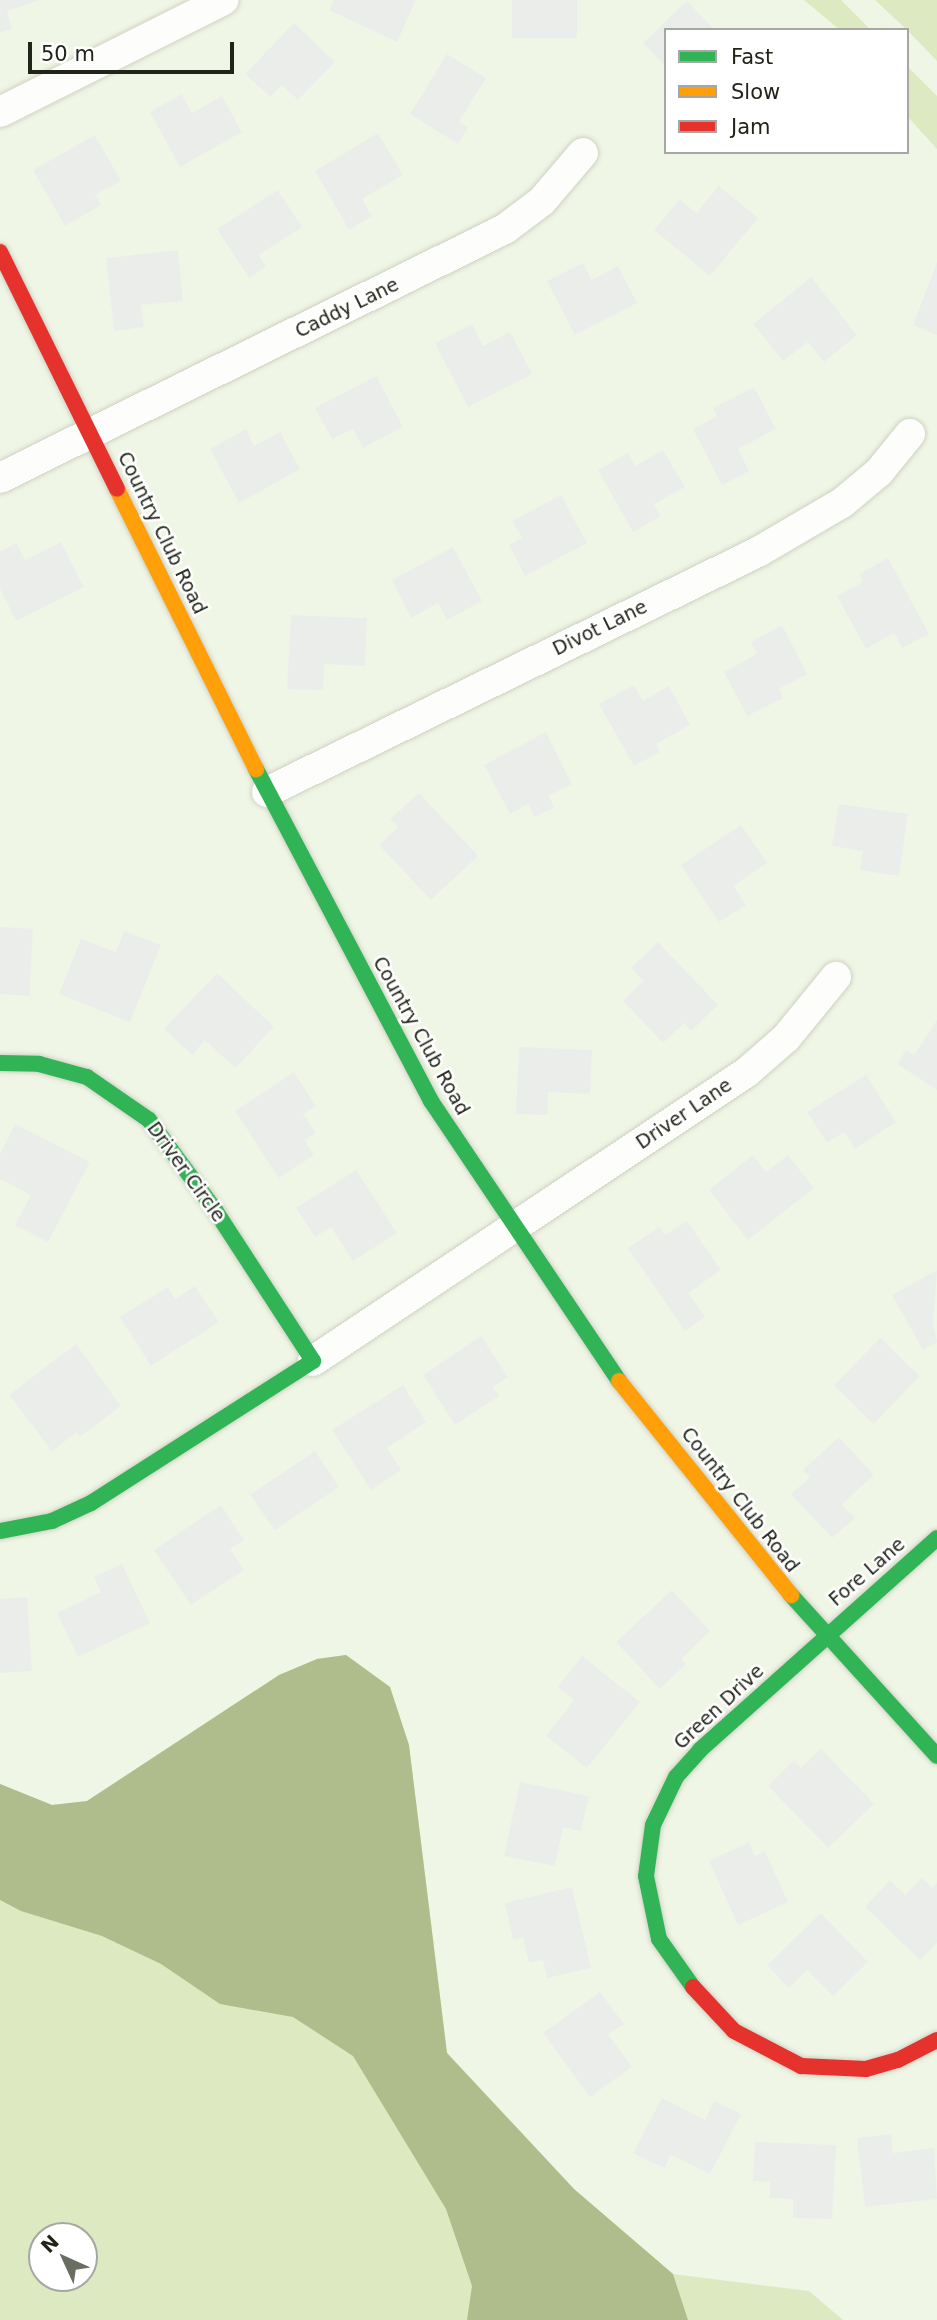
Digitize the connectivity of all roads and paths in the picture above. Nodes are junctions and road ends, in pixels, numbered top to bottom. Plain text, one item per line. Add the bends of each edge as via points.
1 (224, 0) edge
2 (0, 111) edge
3 (583, 153) dead end
4 (0, 252) edge
5 (911, 434) dead end
6 (90, 435) junction
7 (0, 478) edge
8 (267, 792) junction
9 (836, 977) dead end
10 (0, 1063) edge
11 (513, 1229) junction
12 (313, 1362) junction
13 (0, 1531) edge
14 (937, 1538) edge
15 (825, 1637) junction
16 (937, 1756) edge
17 (937, 2040) edge

1 - 2 street
3 - 6 street, Caddy Lane via 542,201 505,229
4 - 6 street, Country Club Road
5 - 8 street, Divot Lane via 879,471 842,503 758,552
6 - 7 street, Caddy Lane
6 - 8 street, Country Club Road
8 - 11 street, Country Club Road via 431,1101
9 - 11 street, Driver Lane via 786,1038 747,1072
10 - 12 street, Driver Circle via 39,1064 87,1077 149,1120 215,1210
11 - 12 street
11 - 15 street, Country Club Road via 630,1395 755,1556
12 - 13 street via 91,1503 52,1521
14 - 15 street, Fore Lane
15 - 16 street, Country Club Road
15 - 17 street, Green Drive via 676,1777 653,1825 646,1859 649,1906 676,1969 734,2031 766,2051 801,2066 866,2068 898,2060

